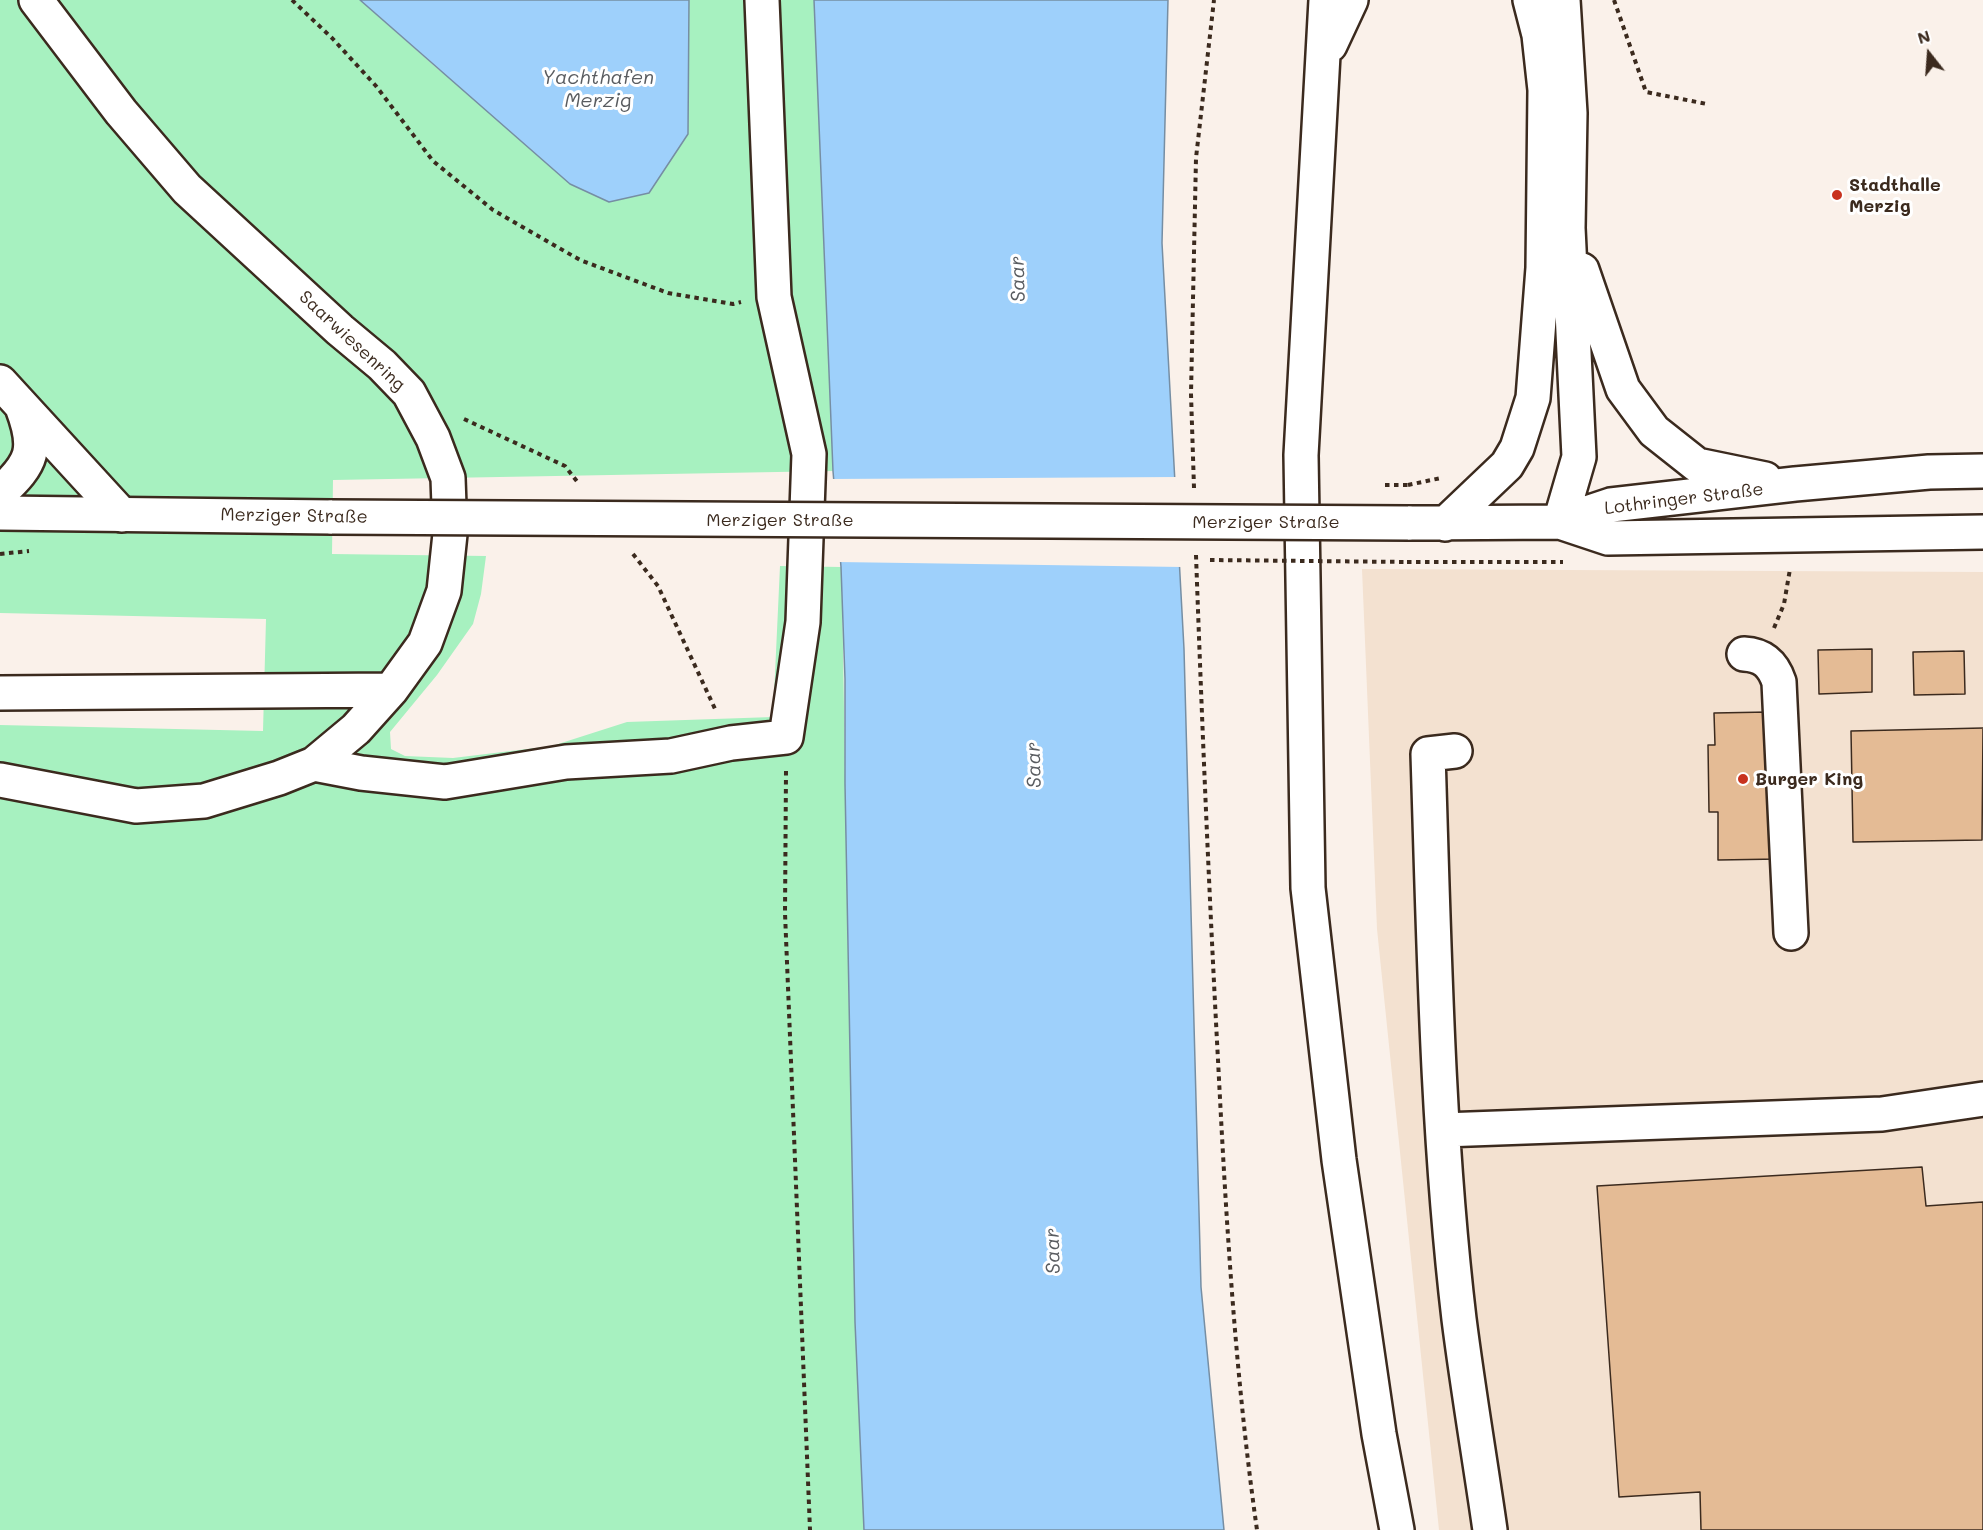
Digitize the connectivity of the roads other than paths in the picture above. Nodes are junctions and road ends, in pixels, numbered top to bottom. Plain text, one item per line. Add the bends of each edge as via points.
1 (36, 0) edge
2 (762, 0) edge
3 (1326, 0) edge
4 (1351, 0) edge
5 (1530, 0) edge
6 (1563, 0) edge
7 (1321, 66) junction
8 (1568, 228) junction
9 (10, 392) edge
10 (1983, 471) edge
11 (1795, 484) junction
12 (0, 493) edge
13 (0, 513) edge
14 (122, 514) junction
15 (1560, 522) junction
16 (1445, 524) junction
17 (1983, 532) edge
18 (1744, 654) road end
19 (391, 690) junction
20 (0, 693) edge
21 (1455, 751) dead end
22 (314, 764) junction
23 (0, 780) edge
24 (1791, 933) dead end
25 (1983, 1099) edge
26 (1443, 1130) junction
27 (1397, 1530) edge
28 (1490, 1530) edge

1 - 19 main road, Saarwiesenring via 121,112 187,189 382,365 409,393 433,438 448,478 450,534 444,591 425,643
2 - 22 main road via 774,297 809,454 803,622 786,737 731,742 671,756 566,762 445,782
3 - 7 main road
4 - 7 main road
5 - 16 main road via 1539,35 1545,90 1544,268 1533,398 1517,448 1507,465
6 - 8 main road via 1570,113
7 - 27 main road via 1301,455 1308,888 1340,1160 1379,1434
8 - 11 main road via 1623,389 1654,431 1697,465
8 - 15 main road via 1579,457
9 - 12 main road via 31,430 32,450 26,466
9 - 14 main road
10 - 11 main road, Lothringer Straße
11 - 15 main road, Lothringer Straße via 1611,505
13 - 14 main road, Merziger Straße
14 - 16 main road, Merziger Straße, bridge
15 - 16 main road, Merziger Straße
15 - 17 main road, Lothringer Straße via 1608,538
18 - 24 main road via 1768,662 1779,682
19 - 20 main road
19 - 22 main road, Saarwiesenring via 356,729
21 - 26 main road via 1428,754
22 - 23 main road, Saarwiesenring via 204,801 136,806
25 - 26 main road via 1882,1114
26 - 28 main road via 1459,1318

